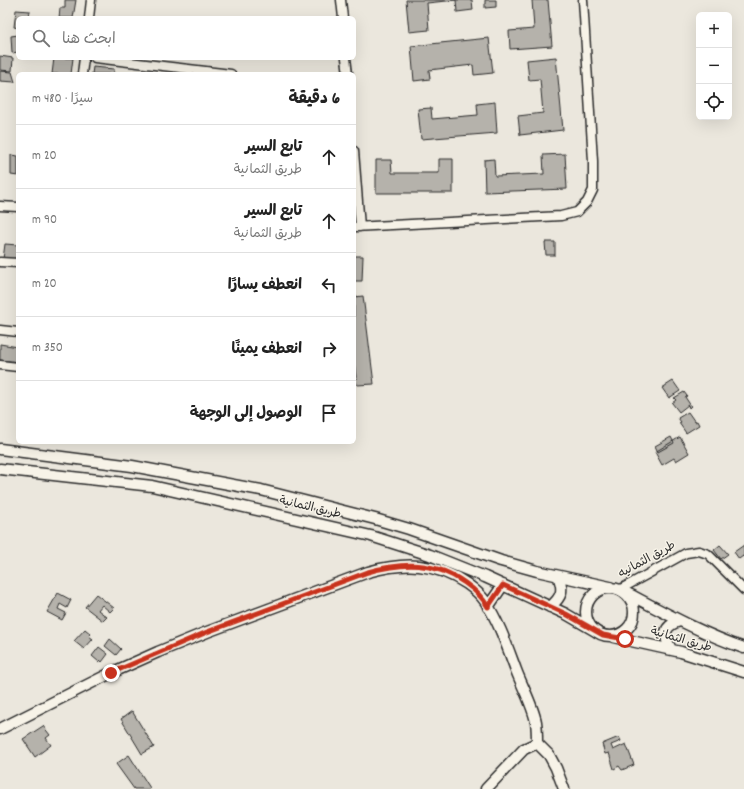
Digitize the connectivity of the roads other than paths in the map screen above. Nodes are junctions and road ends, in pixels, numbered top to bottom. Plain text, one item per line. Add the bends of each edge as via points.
1 (91, 0) edge
2 (342, 0) edge
3 (582, 0) edge
4 (89, 16) edge
5 (343, 16) edge
6 (84, 60) edge
7 (113, 60) edge
8 (346, 60) edge
9 (82, 72) edge
10 (214, 72) edge
11 (348, 72) edge
12 (356, 202) edge
13 (0, 206) edge
14 (16, 208) edge
15 (357, 227) edge
16 (0, 262) edge
17 (16, 263) edge
18 (0, 330) edge
19 (16, 332) edge
20 (0, 365) edge
21 (16, 367) edge
22 (0, 449) edge
23 (0, 469) edge
24 (558, 576) junction
25 (503, 585) junction
26 (618, 589) junction
27 (744, 590) edge
28 (488, 607) junction
29 (550, 607) junction
30 (680, 621) junction
31 (597, 632) junction
32 (609, 636) junction
33 (744, 648) edge
34 (671, 649) junction
35 (744, 672) edge
36 (0, 729) edge
37 (537, 743) junction
38 (486, 789) edge
39 (564, 789) edge

1 - 4 street
2 - 5 street
3 - 15 street via 593,161 593,190 587,202 577,212 561,216
6 - 9 street
7 - 10 street
8 - 11 street
12 - 15 street
13 - 14 street
16 - 17 street
18 - 19 street
20 - 21 street
22 - 24 street via 132,466 261,490 376,519 501,561
23 - 25 street, طريق الثمانية via 152,486 293,518 371,536 430,555
24 - 26 street
24 - 29 street via 562,584 561,593
25 - 28 street
25 - 29 street, طريق الثمانية
26 - 27 street, طريق الثمانيه via 686,553 699,551 708,554
26 - 30 street, طريق الثمانيه
26 - 31 street via 600,589 587,605 588,622
26 - 32 street via 630,597 634,613 627,629
28 - 36 street via 479,593 440,570 412,565 386,567 158,652
28 - 37 street via 502,631 536,720
29 - 31 street, طريق الثمانية
30 - 33 street, طريق الثمانيه
30 - 34 street via 666,629 665,636
31 - 32 street
32 - 34 street, طريق الثمانية
34 - 35 street, طريق الثمانية
37 - 38 street via 524,749
37 - 39 street via 549,755

